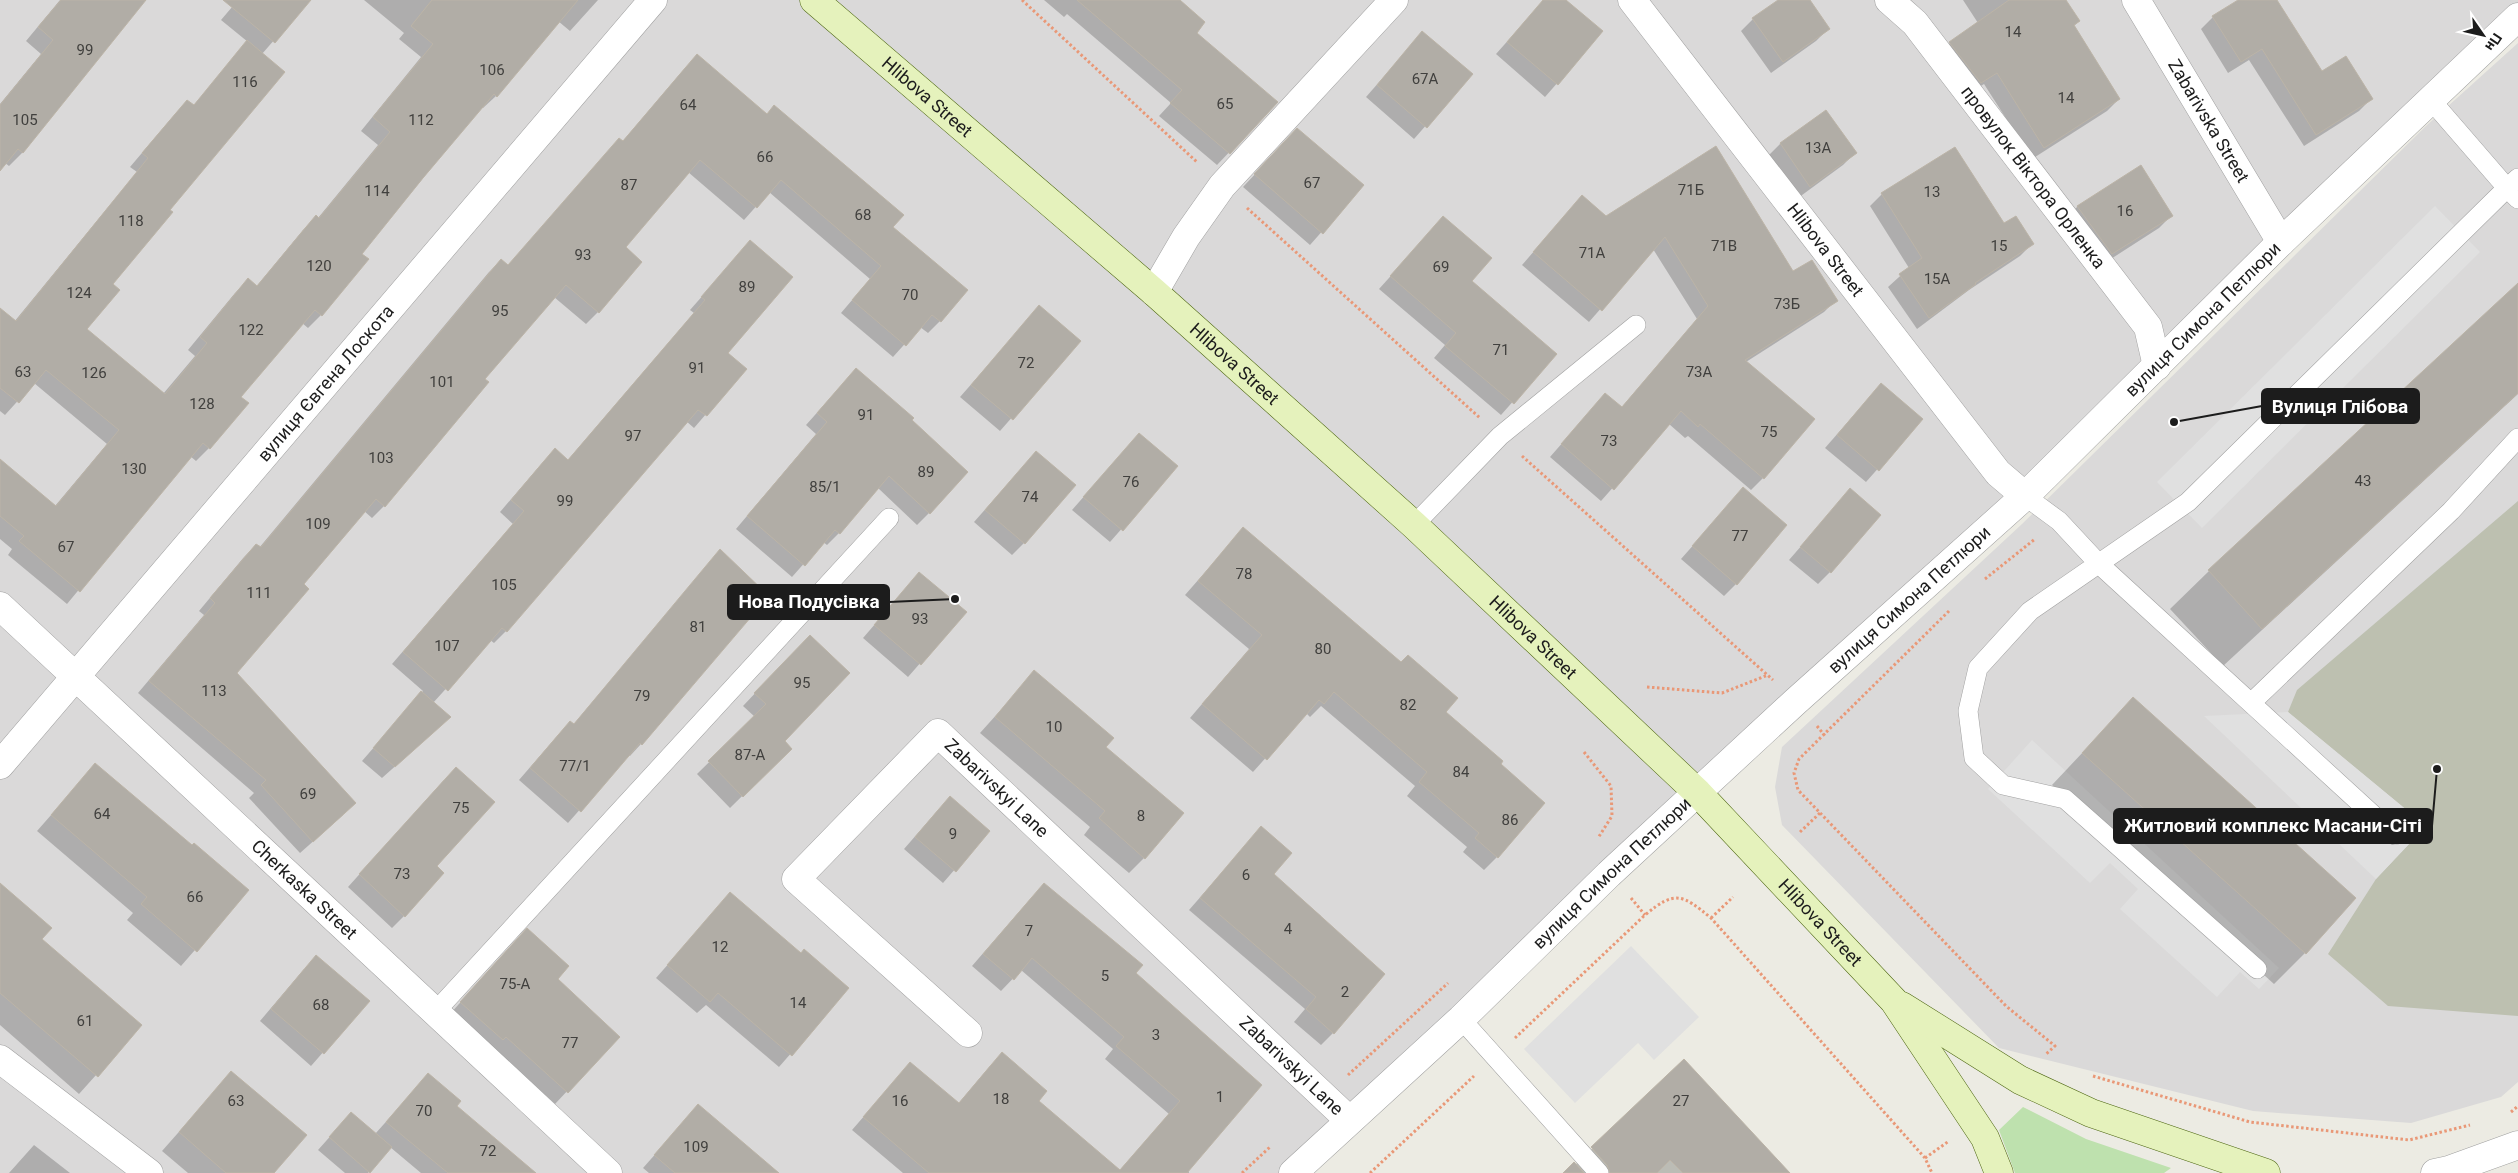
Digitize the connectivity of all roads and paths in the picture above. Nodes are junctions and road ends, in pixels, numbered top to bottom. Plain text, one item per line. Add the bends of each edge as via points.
1 (653, 0) edge
2 (814, 0) edge
3 (1022, 0) edge
4 (1394, 0) edge
5 (1632, 0) edge
6 (1890, 0) edge
7 (2136, 0) edge
8 (2514, 0) edge
9 (2518, 5) edge
10 (2518, 17) edge
11 (2430, 99) junction
12 (1222, 186) junction
13 (2514, 188) edge
14 (2281, 242) junction
15 (1154, 292) junction
16 (1636, 325) dead end
17 (2157, 366) junction
18 (1500, 436) junction
19 (2518, 438) edge
20 (2025, 496) junction
21 (889, 518) dead end
22 (2060, 520) junction
23 (1414, 526) junction
24 (2098, 564) junction
25 (1983, 581) dead end
26 (0, 606) edge
27 (1954, 606) dead end
28 (76, 675) junction
29 (1768, 675) junction
30 (1775, 682) dead end
31 (1648, 686) dead end
32 (2251, 703) junction
33 (1584, 752) dead end
34 (0, 765) edge
35 (1698, 793) junction
36 (1821, 812) junction
37 (1800, 832) dead end
38 (2395, 835) dead end
39 (1597, 839) dead end
40 (1629, 894) dead end
41 (1733, 897) dead end
42 (1645, 915) junction
43 (1711, 918) junction
44 (2257, 969) dead end
45 (1449, 982) dead end
46 (1894, 1001) junction
47 (436, 1011) junction
48 (1461, 1019) junction
49 (968, 1033) dead end
50 (2055, 1046) dead end
51 (1494, 1057) junction
52 (1, 1062) edge
53 (2085, 1073) dead end
54 (1325, 1096) junction
55 (2518, 1106) edge
56 (2506, 1117) dead end
57 (1349, 1120) junction
58 (2476, 1124) dead end
59 (1952, 1139) dead end
60 (1276, 1141) dead end
61 (2518, 1145) edge
62 (1925, 1158) junction
63 (149, 1173) edge
64 (608, 1173) edge
65 (1242, 1173) edge
66 (1293, 1173) edge
67 (1370, 1173) edge
68 (1599, 1173) edge
69 (1932, 1173) edge
70 (1999, 1173) edge
71 (2266, 1173) edge
72 (2435, 1173) edge

1 - 28 street, вулиця Євгена Лоскота
2 - 15 main road, Hlibova Street
3 - 12 path
4 - 12 street
5 - 20 street, Hlibova Street via 1998,473
6 - 17 street, провулок Віктора Орленка via 1914,22 2148,327
7 - 14 street, Zabarivska Street
8 - 9 street
10 - 11 street, вулиця Симона Петлюри
11 - 13 lane
11 - 14 street, вулиця Симона Петлюри
12 - 15 street via 1186,237
12 - 18 path
13 - 24 lane via 2188,502
14 - 17 street, вулиця Симона Петлюри
15 - 23 main road, Hlibova Street
16 - 18 lane
17 - 20 street, вулиця Симона Петлюри
18 - 23 lane
18 - 29 path
19 - 32 lane via 2451,511
20 - 22 lane
20 - 35 street, вулиця Симона Петлюри
21 - 47 lane
22 - 24 lane
22 - 25 path
23 - 35 main road, Hlibova Street
24 - 32 lane
24 - 44 lane via 2030,611 1978,668 1968,711 1974,758 2003,785 2065,799
26 - 28 street, Cherkaska Street
27 - 36 path via 1799,759 1794,773 1798,790
28 - 34 street, вулиця Євгена Лоскота
28 - 47 street, Cherkaska Street
29 - 30 path
29 - 31 path via 1722,693
32 - 38 lane
33 - 39 path via 1611,786 1612,816
35 - 46 main road, Hlibova Street
35 - 48 street, вулиця Симона Петлюри via 1609,874
36 - 37 path
36 - 50 path via 2006,1006
40 - 42 path
41 - 43 path
42 - 43 path via 1663,900 1676,896 1696,905
42 - 51 path
43 - 62 path
45 - 54 path
46 - 70 main road, Hlibova Street via 1985,1138
46 - 71 main road, Hlibova Street via 2020,1080 2091,1113
47 - 64 street, Cherkaska Street
48 - 51 lane
48 - 57 street, вулиця Симона Петлюри
49 - 54 street, Zabarivskyi Lane via 796,879 938,733
51 - 67 path
51 - 68 lane
52 - 63 street
53 - 58 path via 2250,1122 2409,1140
54 - 57 street, Zabarivskyi Lane
55 - 56 path
57 - 66 street, вулиця Симона Петлюри
59 - 62 path
60 - 65 path
61 - 72 street
62 - 69 path

